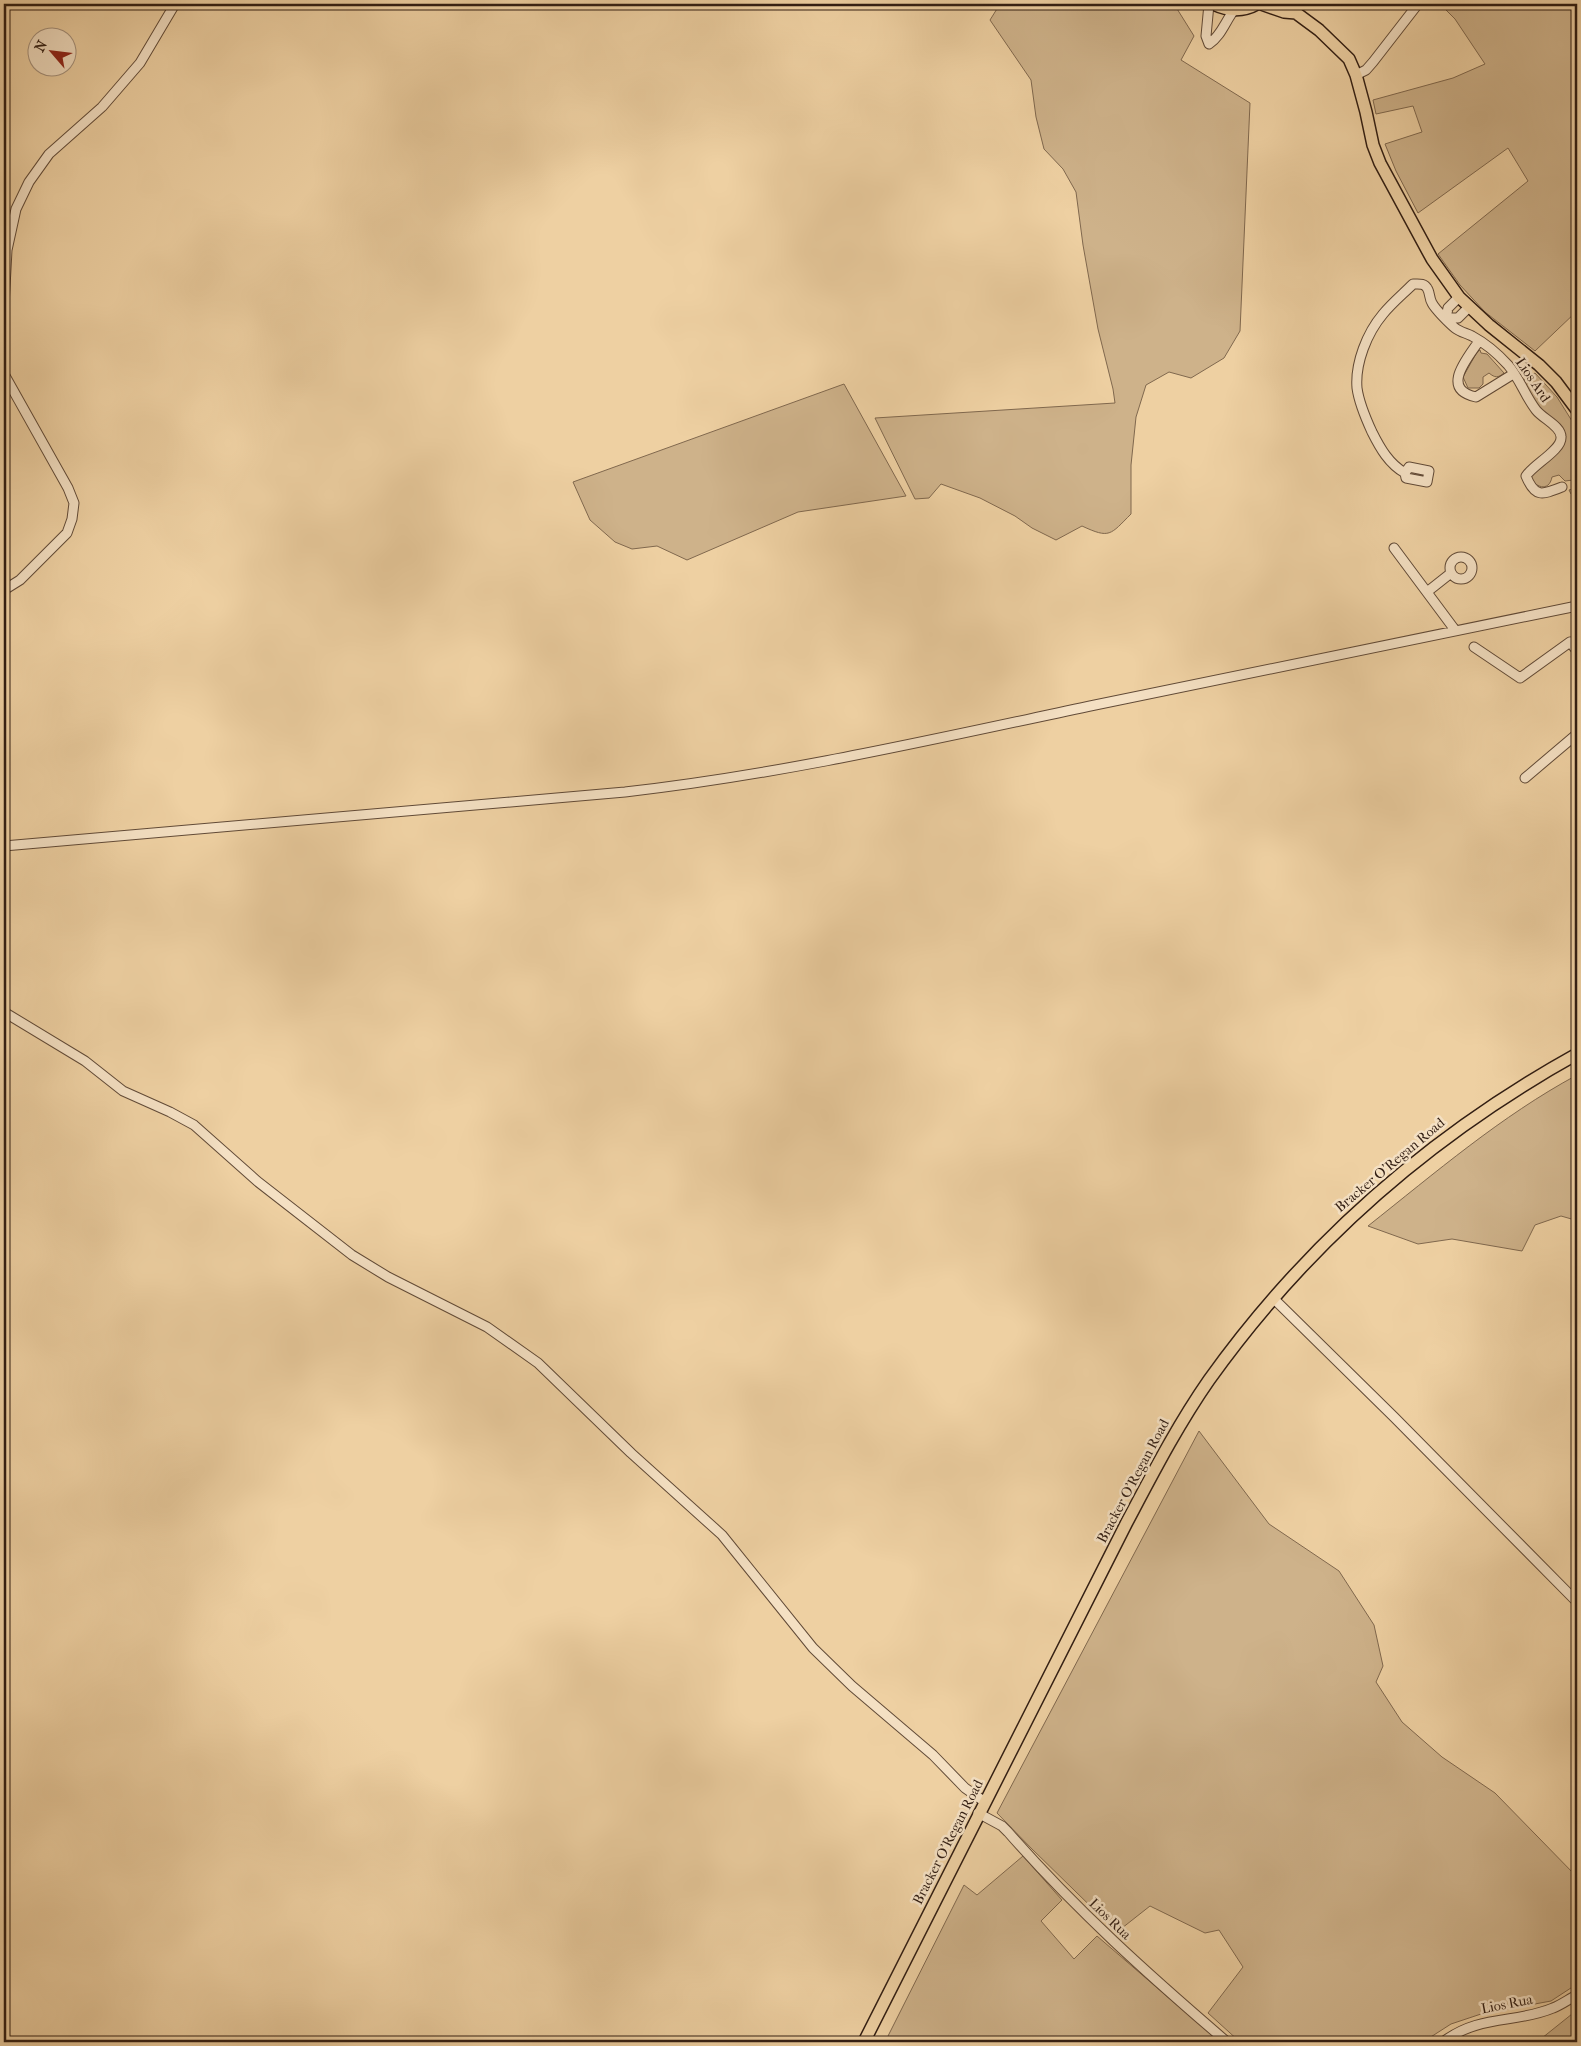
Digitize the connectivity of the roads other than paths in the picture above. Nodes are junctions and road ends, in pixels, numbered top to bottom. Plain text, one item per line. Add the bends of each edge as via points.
1 (175, 4) edge
2 (1209, 4) edge
3 (1214, 4) edge
4 (1257, 4) edge
5 (1261, 4) edge
6 (1418, 4) edge
7 (1293, 8) edge
8 (1234, 10) junction
9 (1356, 75) junction
10 (1459, 297) junction
11 (4, 306) edge
12 (1468, 308) junction
13 (1446, 318) junction
14 (1479, 341) junction
15 (4, 374) edge
16 (1510, 376) dead end
17 (1577, 410) edge
18 (1405, 473) dead end
19 (1562, 487) dead end
20 (1394, 548) dead end
21 (1451, 574) dead end
22 (4, 590) edge
23 (1426, 592) junction
24 (1577, 606) edge
25 (1455, 630) junction
26 (1474, 647) dead end
27 (1577, 651) edge
28 (1577, 734) edge
29 (1524, 778) dead end
30 (4, 846) edge
31 (4, 1012) edge
32 (1577, 1054) edge
33 (1274, 1299) junction
34 (1577, 1602) edge
35 (985, 1802) junction
36 (978, 1813) junction
37 (1577, 1995) edge
38 (864, 2042) edge
39 (1227, 2042) edge
40 (1443, 2042) edge

1 - 11 street via 140,64 102,107 49,154 29,182 16,209 7,250
2 - 8 street via 1206,36 1209,44 1218,38
3 - 8 main road
4 - 8 main road
5 - 7 main road via 1284,12
6 - 9 street via 1373,62
7 - 9 main road via 1344,53
9 - 10 main road via 1380,163 1432,259
10 - 12 main road
10 - 13 street via 1448,308
12 - 13 street via 1458,318
12 - 17 main road via 1541,367
13 - 14 street, Lios Ard via 1460,332
13 - 18 street, Lios Ard via 1436,310 1427,288 1421,283 1413,284 1383,314 1368,336 1360,359 1357,388 1365,416 1388,459
14 - 16 street via 1459,371 1462,392 1476,397 1492,384
14 - 19 street, Lios Ard via 1507,364 1536,410 1559,429 1562,436 1561,443 1531,468 1526,476 1530,487 1544,494
15 - 22 street via 74,503 68,533 20,580
20 - 23 street
21 - 23 street
23 - 25 street
24 - 25 street
25 - 30 street via 905,746 682,786
26 - 27 street via 1520,678 1570,642
28 - 29 street
31 - 35 street via 85,1061 123,1091 194,1125 257,1181 358,1259 487,1326 538,1363 722,1536 814,1648 852,1686 933,1755 965,1788
32 - 33 main road, Bracker O'Regan Road via 1460,1126 1420,1157 1350,1217
33 - 34 street
33 - 35 main road, Bracker O'Regan Road via 1209,1380 1162,1456
35 - 36 main road, Bracker O'Regan Road
36 - 38 main road, Bracker O'Regan Road
36 - 39 street, Lios Rua via 1008,1832 1085,1916
37 - 40 street, Lios Rua via 1552,2008 1476,2024

